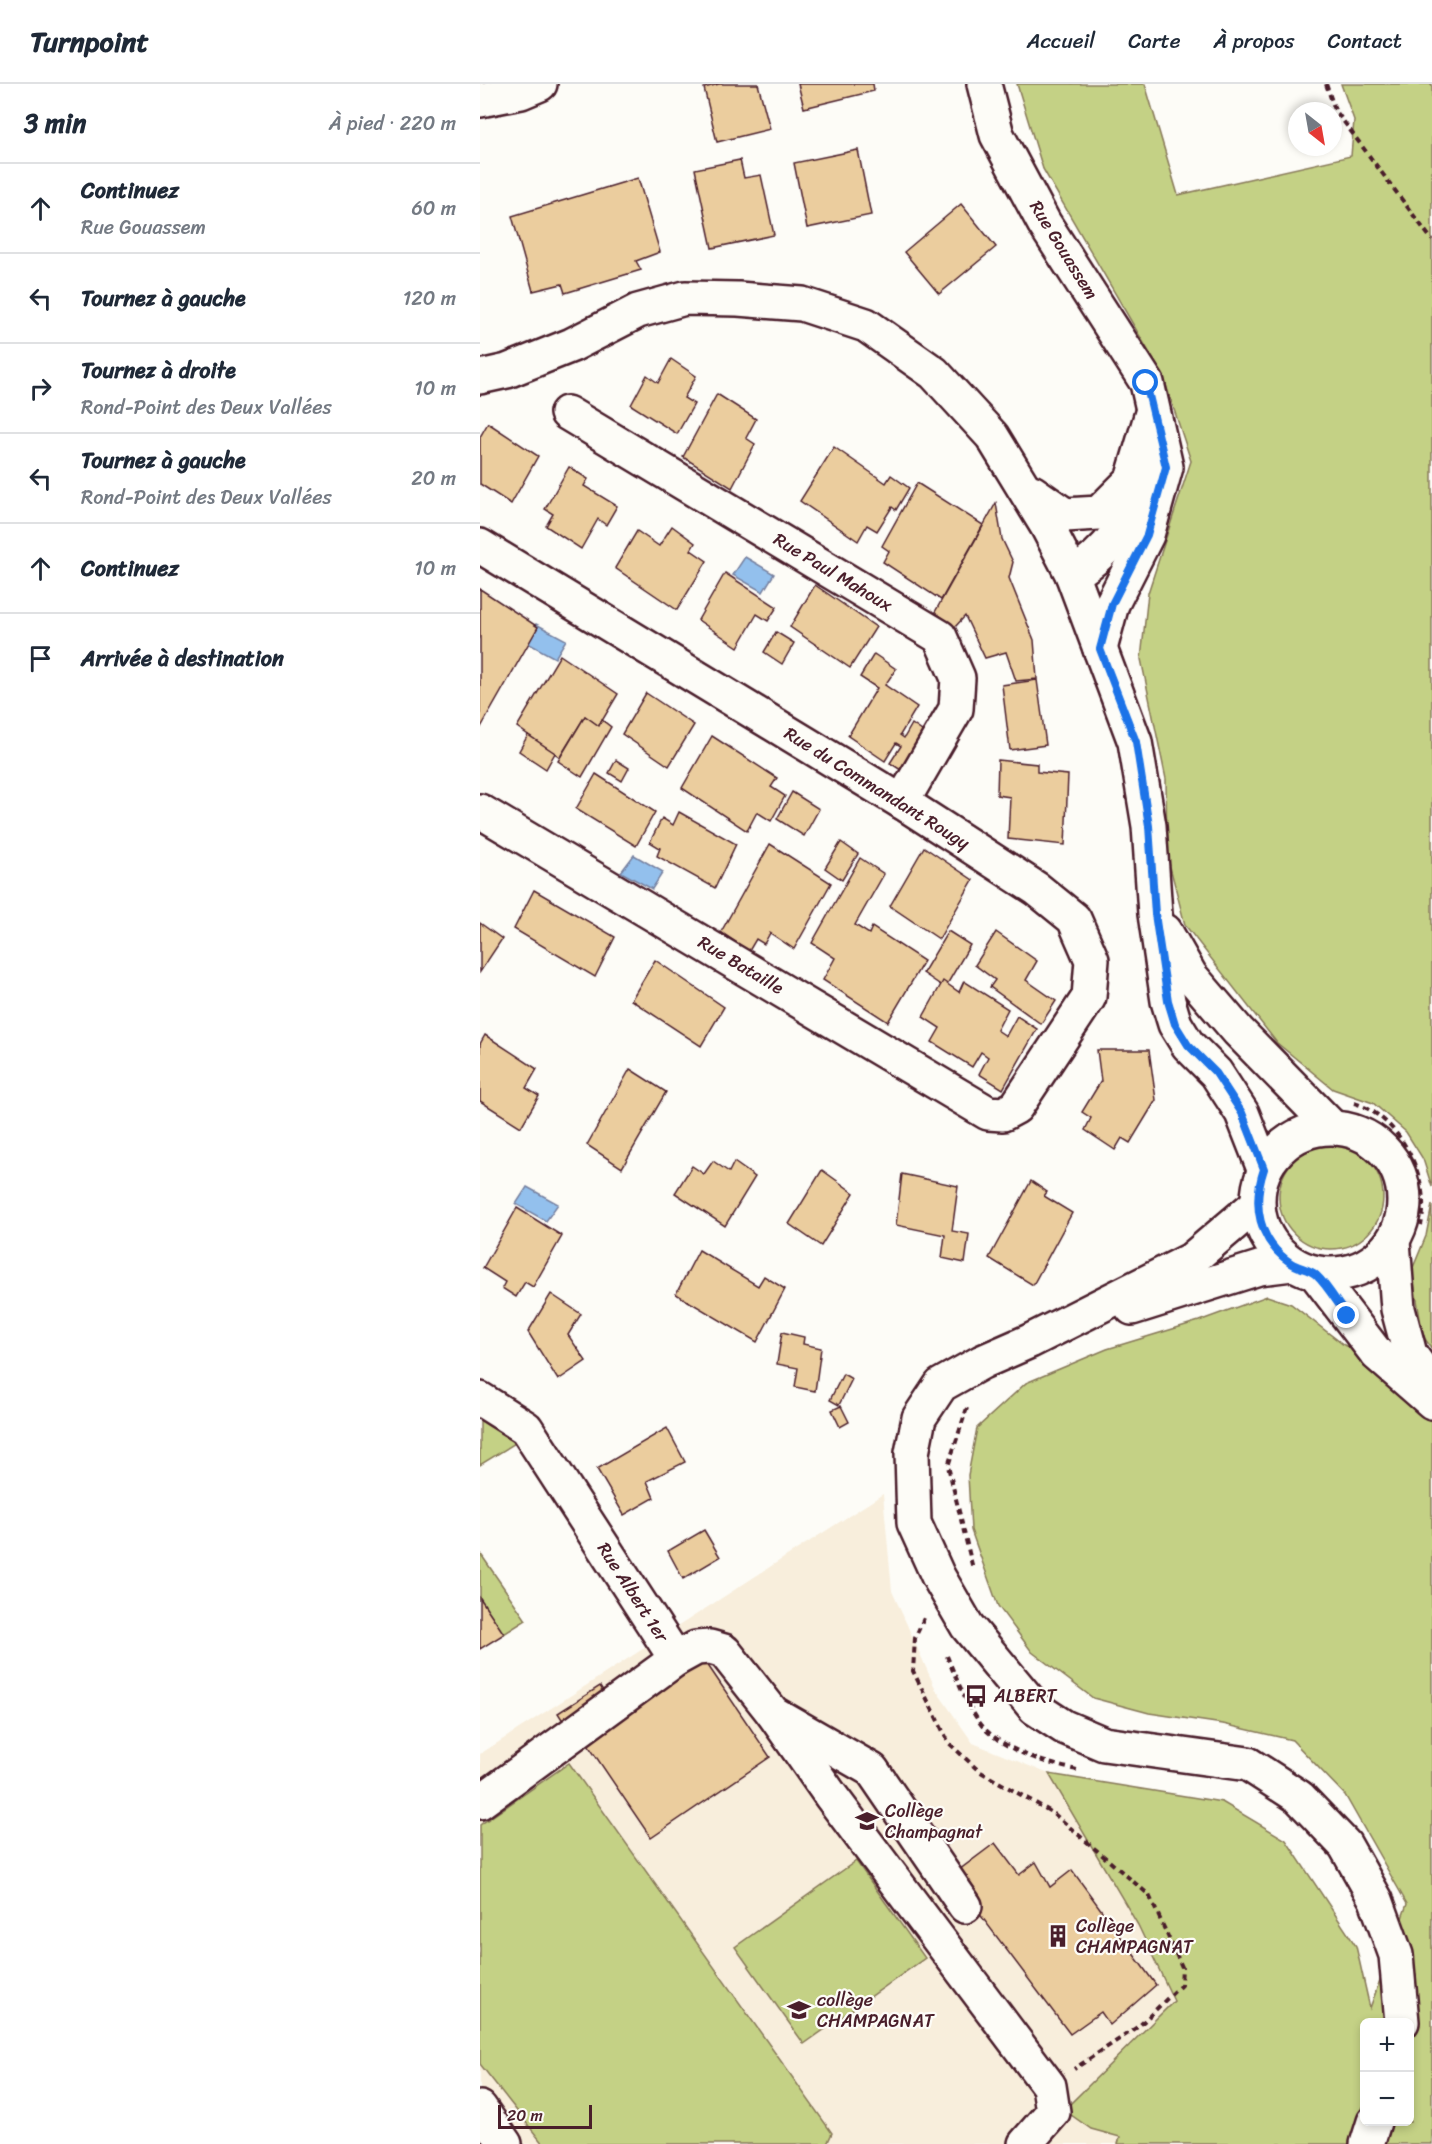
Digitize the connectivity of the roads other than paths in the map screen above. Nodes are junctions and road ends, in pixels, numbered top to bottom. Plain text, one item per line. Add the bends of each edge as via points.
1 (540, 84) edge
2 (984, 84) edge
3 (480, 99) edge
4 (480, 377) edge
5 (1153, 411) junction
6 (567, 412) dead end
7 (1023, 486) junction
8 (480, 546) edge
9 (1137, 556) junction
10 (1076, 582) junction
11 (1100, 649) junction
12 (902, 802) junction
13 (480, 811) edge
14 (1155, 914) junction
15 (1003, 1114) joint
16 (1340, 1114) junction
17 (1264, 1169) junction
18 (1257, 1204) junction
19 (1405, 1237) junction
20 (1303, 1269) junction
21 (1030, 1341) junction
22 (1432, 1384) edge
23 (480, 1399) edge
24 (1432, 1402) edge
25 (676, 1659) junction
26 (773, 1713) junction
27 (480, 1802) edge
28 (964, 1906) dead end
29 (1402, 2018) edge
30 (480, 2108) edge
31 (1372, 2126) edge
32 (505, 2144) edge
33 (1025, 2144) edge
34 (1367, 2144) edge

1 - 3 street
2 - 5 street, Rue Gouassem via 998,135 1044,222 1146,383
4 - 7 street via 507,371 572,345 638,311 685,298 802,304 866,325 934,373 992,436
5 - 7 street via 1132,480 1099,513 1065,515
5 - 9 street, Rue Gouassem via 1166,467 1147,535
5 - 10 street, Rue Gouassem via 1145,485 1124,526
6 - 12 street, Rue Paul Mahoux via 940,637 958,678 956,709
7 - 10 street
8 - 12 street, Rue du Commandant Rougy
9 - 10 street, Rue Gouassem via 1107,580
9 - 11 street, Rue Gouassem via 1112,604
10 - 11 street
11 - 14 street via 1136,742 1149,826
12 - 15 street, Rue du Commandant Rougy via 1037,890 1074,919 1092,960 1089,997 1016,1107
13 - 15 street, Rue Bataille via 988,1113
14 - 16 street via 1190,975 1238,1031
14 - 17 street via 1175,1024 1188,1045 1216,1073 1242,1113
16 - 17 street via 1292,1138 1276,1151
16 - 19 street via 1355,1131 1374,1141 1390,1157 1401,1176
17 - 18 street
18 - 20 street via 1262,1227 1274,1248
18 - 21 street via 1191,1260
19 - 20 street via 1359,1269 1337,1275
19 - 22 street via 1398,1309 1410,1354
20 - 21 street via 1259,1268
20 - 24 street via 1377,1354
21 - 29 street via 941,1385 919,1418 912,1453 914,1523 938,1576 967,1626 1035,1708 1064,1727 1104,1744 1248,1764 1299,1797 1345,1845 1377,1900 1396,1955
23 - 25 street, Rue Albert 1er via 526,1428
25 - 26 street via 696,1648 724,1651
25 - 27 street, Rue Albert 1er
26 - 28 street via 872,1770
26 - 33 street via 1049,2086 1053,2112
30 - 32 street
31 - 34 street

